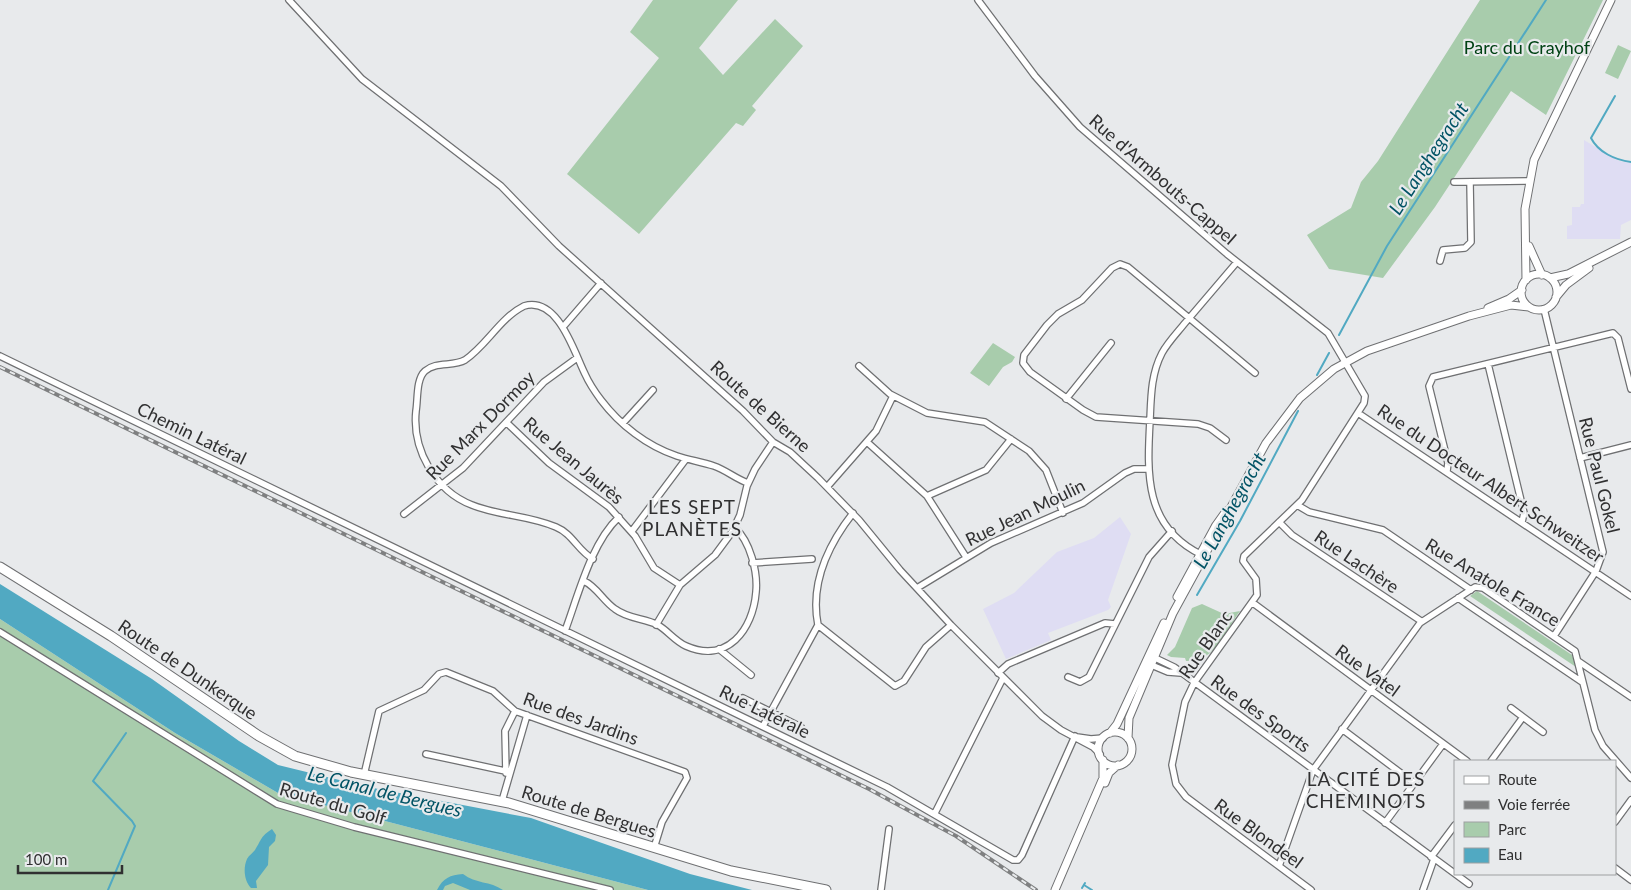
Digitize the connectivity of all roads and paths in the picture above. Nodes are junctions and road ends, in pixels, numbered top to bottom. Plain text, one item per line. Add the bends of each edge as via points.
1 (289, 0) edge
2 (978, 0) edge
3 (1611, 0) edge
4 (1454, 182) dead end
5 (1470, 182) junction
6 (1528, 182) junction
7 (1526, 234) junction
8 (1631, 242) edge
9 (1615, 251) junction
10 (1440, 261) dead end
11 (1237, 262) junction
12 (1546, 276) junction
13 (1526, 280) junction
14 (601, 283) junction
15 (1522, 290) junction
16 (1556, 297) junction
17 (1529, 307) junction
18 (1544, 309) junction
19 (1469, 316) junction
20 (1189, 318) junction
21 (563, 326) junction
22 (1111, 343) dead end
23 (1553, 347) junction
24 (0, 356) edge
25 (577, 358) junction
26 (1346, 361) junction
27 (1488, 364) junction
28 (858, 366) dead end
29 (1255, 373) dead end
30 (1631, 389) edge
31 (653, 390) dead end
32 (893, 396) junction
33 (1066, 399) junction
34 (1358, 412) junction
35 (1150, 421) junction
36 (507, 423) junction
37 (623, 423) junction
38 (1012, 439) junction
39 (1226, 440) dead end
40 (773, 442) junction
41 (867, 442) junction
42 (1631, 445) edge
43 (1580, 458) junction
44 (686, 459) junction
45 (1147, 469) junction
46 (1447, 471) junction
47 (748, 483) junction
48 (443, 485) junction
49 (827, 487) junction
50 (927, 496) junction
51 (1297, 505) junction
52 (853, 513) junction
53 (1063, 513) junction
54 (404, 514) dead end
55 (619, 517) junction
56 (1279, 522) junction
57 (1522, 522) junction
58 (735, 528) junction
59 (632, 531) junction
60 (1172, 531) junction
61 (372, 536) joint
62 (1202, 555) junction
63 (966, 557) junction
64 (812, 558) dead end
65 (593, 560) junction
66 (752, 563) junction
67 (0, 567) edge
68 (1596, 571) junction
69 (584, 581) junction
70 (680, 585) junction
71 (917, 588) junction
72 (1471, 590) junction
73 (1631, 596) edge
74 (1458, 598) junction
75 (1253, 603) junction
76 (1422, 621) junction
77 (1116, 624) junction
78 (656, 625) junction
79 (818, 625) junction
80 (951, 625) junction
81 (564, 631) junction
82 (0, 632) edge
83 (1554, 636) junction
84 (719, 649) junction
85 (1151, 656) junction
86 (1578, 661) junction
87 (1148, 664) junction
88 (998, 673) junction
89 (1182, 674) junction
90 (751, 675) dead end
91 (1068, 677) dead end
92 (1003, 678) junction
93 (1582, 682) junction
94 (1194, 683) junction
95 (1370, 690) junction
96 (1631, 697) edge
97 (743, 698) dead end
98 (1511, 708) dead end
99 (515, 711) junction
100 (771, 712) junction
101 (527, 715) junction
102 (1523, 717) junction
103 (763, 726) junction
104 (801, 727) dead end
105 (1342, 730) junction
106 (1543, 732) dead end
107 (1106, 735) junction
108 (1075, 737) junction
109 (1128, 738) junction
110 (1443, 744) junction
111 (426, 754) dead end
112 (1101, 757) junction
113 (1465, 760) edge
114 (1491, 760) edge
115 (1118, 765) junction
116 (341, 770) joint
117 (1313, 770) junction
118 (508, 771) junction
119 (364, 775) junction
120 (1631, 778) edge
121 (1414, 782) junction
122 (1189, 800) joint
123 (1631, 800) edge
124 (502, 801) junction
125 (1090, 812) junction
126 (935, 813) junction
127 (1616, 821) edge
128 (1385, 823) junction
129 (1454, 826) edge
130 (889, 829) dead end
131 (654, 848) junction
132 (1433, 858) junction
133 (1279, 866) junction
134 (1616, 869) edge
135 (1454, 873) edge
136 (1457, 875) edge
137 (1631, 880) edge
138 (1469, 884) dead end
139 (610, 890) edge
140 (826, 890) edge
141 (881, 890) edge
142 (1055, 890) edge
143 (1310, 890) edge
144 (1423, 890) edge

1 - 14 street, Route de Bierne via 357,75 501,186 544,232
2 - 11 street, Rue d'Armbouts-Cappel via 1039,82 1076,124
3 - 6 street via 1544,136
4 - 5 street
5 - 6 street
5 - 10 street via 1471,242 1465,248 1443,250
6 - 7 street
7 - 12 street via 1534,260
7 - 13 street
8 - 9 street
9 - 12 street via 1565,275
9 - 16 street via 1572,280
11 - 20 street
11 - 26 street, Rue d'Armbouts-Cappel via 1328,333
12 - 13 street via 1533,276
12 - 16 street via 1556,287
13 - 15 street
14 - 21 street
14 - 40 street, Route de Bierne
15 - 17 street via 1523,299
15 - 19 street
16 - 18 street via 1553,304
17 - 18 street
17 - 19 street via 1511,305
18 - 23 street, Rue Paul Gokel
19 - 26 street
20 - 29 street
20 - 33 street via 1128,267 1117,264 1082,300 1049,322 1025,353 1023,361 1030,372
20 - 35 street via 1167,345 1158,363 1152,380
21 - 25 street
21 - 48 street via 538,306 524,306 464,360 432,366 424,372 419,381 415,432 428,466
22 - 33 street
23 - 27 street
23 - 30 street via 1616,334
23 - 43 street, Rue Paul Gokel
24 - 61 street, Chemin Latéral
25 - 36 street, Rue Marx Dormoy via 548,379
25 - 37 street via 595,392
26 - 34 street, Rue d'Armbouts-Cappel via 1365,396
26 - 62 street via 1310,388 1287,414 1266,443
27 - 46 street via 1429,381
27 - 57 street via 1524,513
28 - 32 street
31 - 37 street
32 - 38 street via 931,415 985,422
32 - 41 street
33 - 35 street via 1096,417
34 - 46 street, Rue du Docteur Albert Schweitzer
34 - 51 street
35 - 39 street via 1202,425
35 - 45 street
36 - 48 street, Rue Marx Dormoy
36 - 55 street, Rue Jean Jaurès via 549,462
37 - 44 street via 652,445
38 - 50 street via 986,470
38 - 53 street via 1042,464
40 - 47 street via 756,465
40 - 49 street, Route de Bierne via 793,455
41 - 49 street
41 - 50 street
42 - 43 street
43 - 68 street, Rue Paul Gokel via 1602,548 1602,559
44 - 47 street via 719,468
44 - 59 street
45 - 53 street, Rue Jean Moulin via 1128,471 1094,497
45 - 60 street via 1155,505
46 - 57 street, Rue du Docteur Albert Schweitzer
47 - 58 street
48 - 54 street, Rue Marx Dormoy
48 - 65 street via 472,506 527,517 561,529
49 - 52 street, Route de Bierne
50 - 63 street
51 - 56 street
51 - 72 street, Rue Anatole France via 1311,512 1383,530
52 - 71 street, Route de Bierne
52 - 79 street via 820,569
53 - 63 street, Rue Jean Moulin via 997,540
55 - 59 street, Rue Jean Jaurès
55 - 65 street via 607,529
56 - 75 street, Rue Blanc via 1243,557 1257,582 1258,593
56 - 76 street, Rue Lachère via 1292,535
57 - 68 street, Rue du Docteur Albert Schweitzer
58 - 66 street via 744,538
58 - 70 street via 715,555
59 - 70 street, Rue Jean Jaurès via 654,568
60 - 62 street
60 - 77 street via 1149,557
61 - 81 street, Rue Latérale
62 - 85 street
63 - 71 street, Rue Jean Moulin
64 - 66 street
65 - 69 street
66 - 84 street via 756,590 750,620 738,638
67 - 116 main road, Route de Dunkerque via 270,743 295,756
68 - 73 street, Rue du Docteur Albert Schweitzer
68 - 83 street, Rue Paul Gokel
69 - 78 street via 619,612
69 - 81 street
70 - 78 street
71 - 80 street, Route de Bierne
72 - 74 street
72 - 83 street, Rue Anatole France via 1483,588
74 - 76 street
74 - 93 street, Rue Anatole France
75 - 94 street, Rue Blanc
75 - 95 street, Rue Vatel
76 - 95 street
77 - 88 street via 1105,623 1008,664
77 - 91 street via 1089,677 1079,682
78 - 84 street via 688,647 706,651
79 - 80 street via 894,686 902,683 926,646
79 - 100 street
80 - 88 street, Route de Bierne
81 - 103 street, Rue Latérale
82 - 139 street, Route du Golf via 278,804 361,829
83 - 86 street, Rue Anatole France via 1574,649
84 - 90 street
85 - 87 street
85 - 89 street, Rue des Sports
86 - 93 street
86 - 96 street, Rue Anatole France
87 - 89 street
87 - 107 street via 1117,724
87 - 109 street via 1128,721
88 - 92 street, Route de Bierne
89 - 94 street, Rue des Sports
92 - 108 street, Route de Bierne via 1042,716
92 - 126 street
93 - 120 street via 1590,719 1599,739
94 - 117 street, Rue des Sports
94 - 122 street, Rue Blanc via 1182,710 1172,765 1176,784
95 - 105 street
95 - 110 street, Rue Vatel
97 - 100 street
98 - 102 street
99 - 101 street, Rue des Jardins
99 - 118 street via 506,731
99 - 119 street, Rue des Jardins via 493,691 449,673 440,673 428,688 378,712
100 - 103 street
100 - 104 street
101 - 118 street
101 - 131 street, Rue des Jardins via 685,772 687,778 666,816
102 - 106 street
102 - 114 street
103 - 126 street, Rue Latérale
105 - 117 street
105 - 121 street
107 - 108 street, Route de Bierne via 1091,739
107 - 109 street via 1120,733
107 - 112 street via 1099,745
108 - 112 street, Route de Bierne via 1091,746
108 - 126 street, Rue Latérale via 1018,860
109 - 115 street via 1131,754
110 - 113 street, Rue Vatel
110 - 121 street
111 - 118 street
112 - 115 street via 1110,764
112 - 125 street via 1103,778
115 - 125 street via 1108,776
116 - 119 main road, Route de Bergues
117 - 128 street, Rue des Sports
117 - 133 street
118 - 124 street
119 - 124 main road, Route de Bergues
121 - 128 street
122 - 133 street, Rue Blondeel
123 - 127 street
124 - 131 main road, Route de Bergues
125 - 142 street
128 - 132 street, Rue des Sports
129 - 132 street
130 - 141 street
131 - 140 main road, Route de Bergues via 746,875
132 - 135 street, Rue des Sports
132 - 144 street
133 - 143 street, Rue Blondeel
134 - 137 street
136 - 138 street, Rue des Sports

